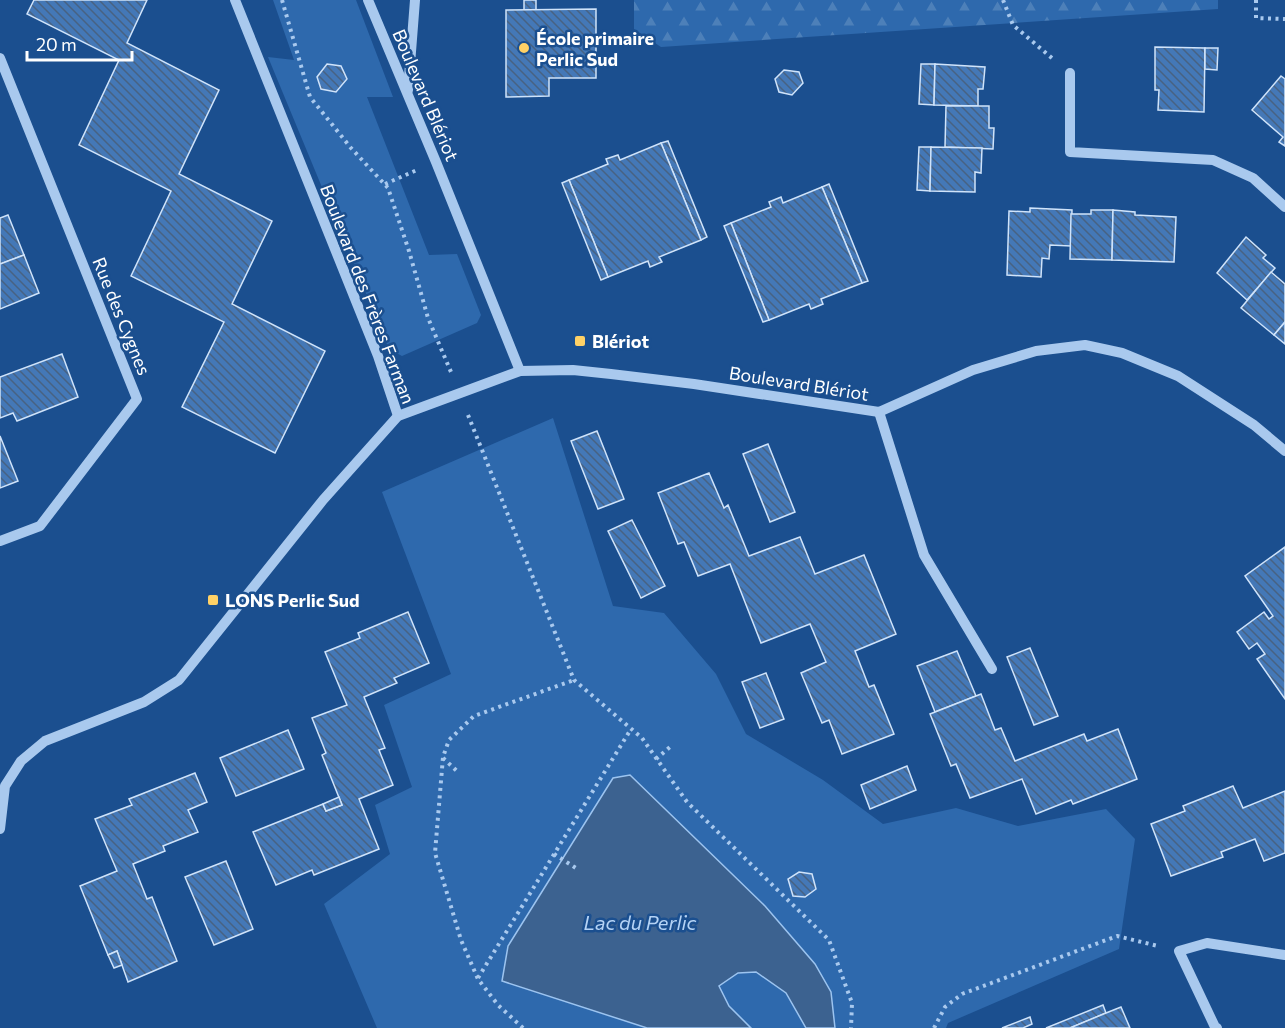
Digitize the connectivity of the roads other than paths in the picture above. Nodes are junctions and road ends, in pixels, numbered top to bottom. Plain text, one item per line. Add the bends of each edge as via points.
1 (235, 0) edge
2 (368, 0) edge
3 (415, 0) edge
4 (0, 58) edge
5 (1070, 73) road end
6 (407, 93) junction
7 (1285, 207) edge
8 (520, 371) junction
9 (879, 412) junction
10 (398, 416) junction
11 (1285, 451) edge
12 (0, 541) edge
13 (992, 669) dead end
14 (0, 829) edge
15 (1285, 955) edge
16 (1217, 1028) edge

1 - 10 street, Boulevard des Frères Farman via 378,356
2 - 6 street, Boulevard Blériot
3 - 6 street
4 - 12 street, Rue des Cygnes via 137,399 40,526
5 - 7 street via 1070,152 1213,160 1253,178
6 - 8 street, Boulevard Blériot
8 - 9 street, Boulevard Blériot via 611,374
8 - 10 street, Boulevard Blériot
9 - 11 street, Boulevard Blériot via 973,370 1036,351 1085,345 1122,353 1178,376
9 - 13 street via 924,555
10 - 14 street, Boulevard des Frères Farman via 323,500 179,680 144,702 45,741 21,761 5,786
15 - 16 street via 1207,943 1179,951

